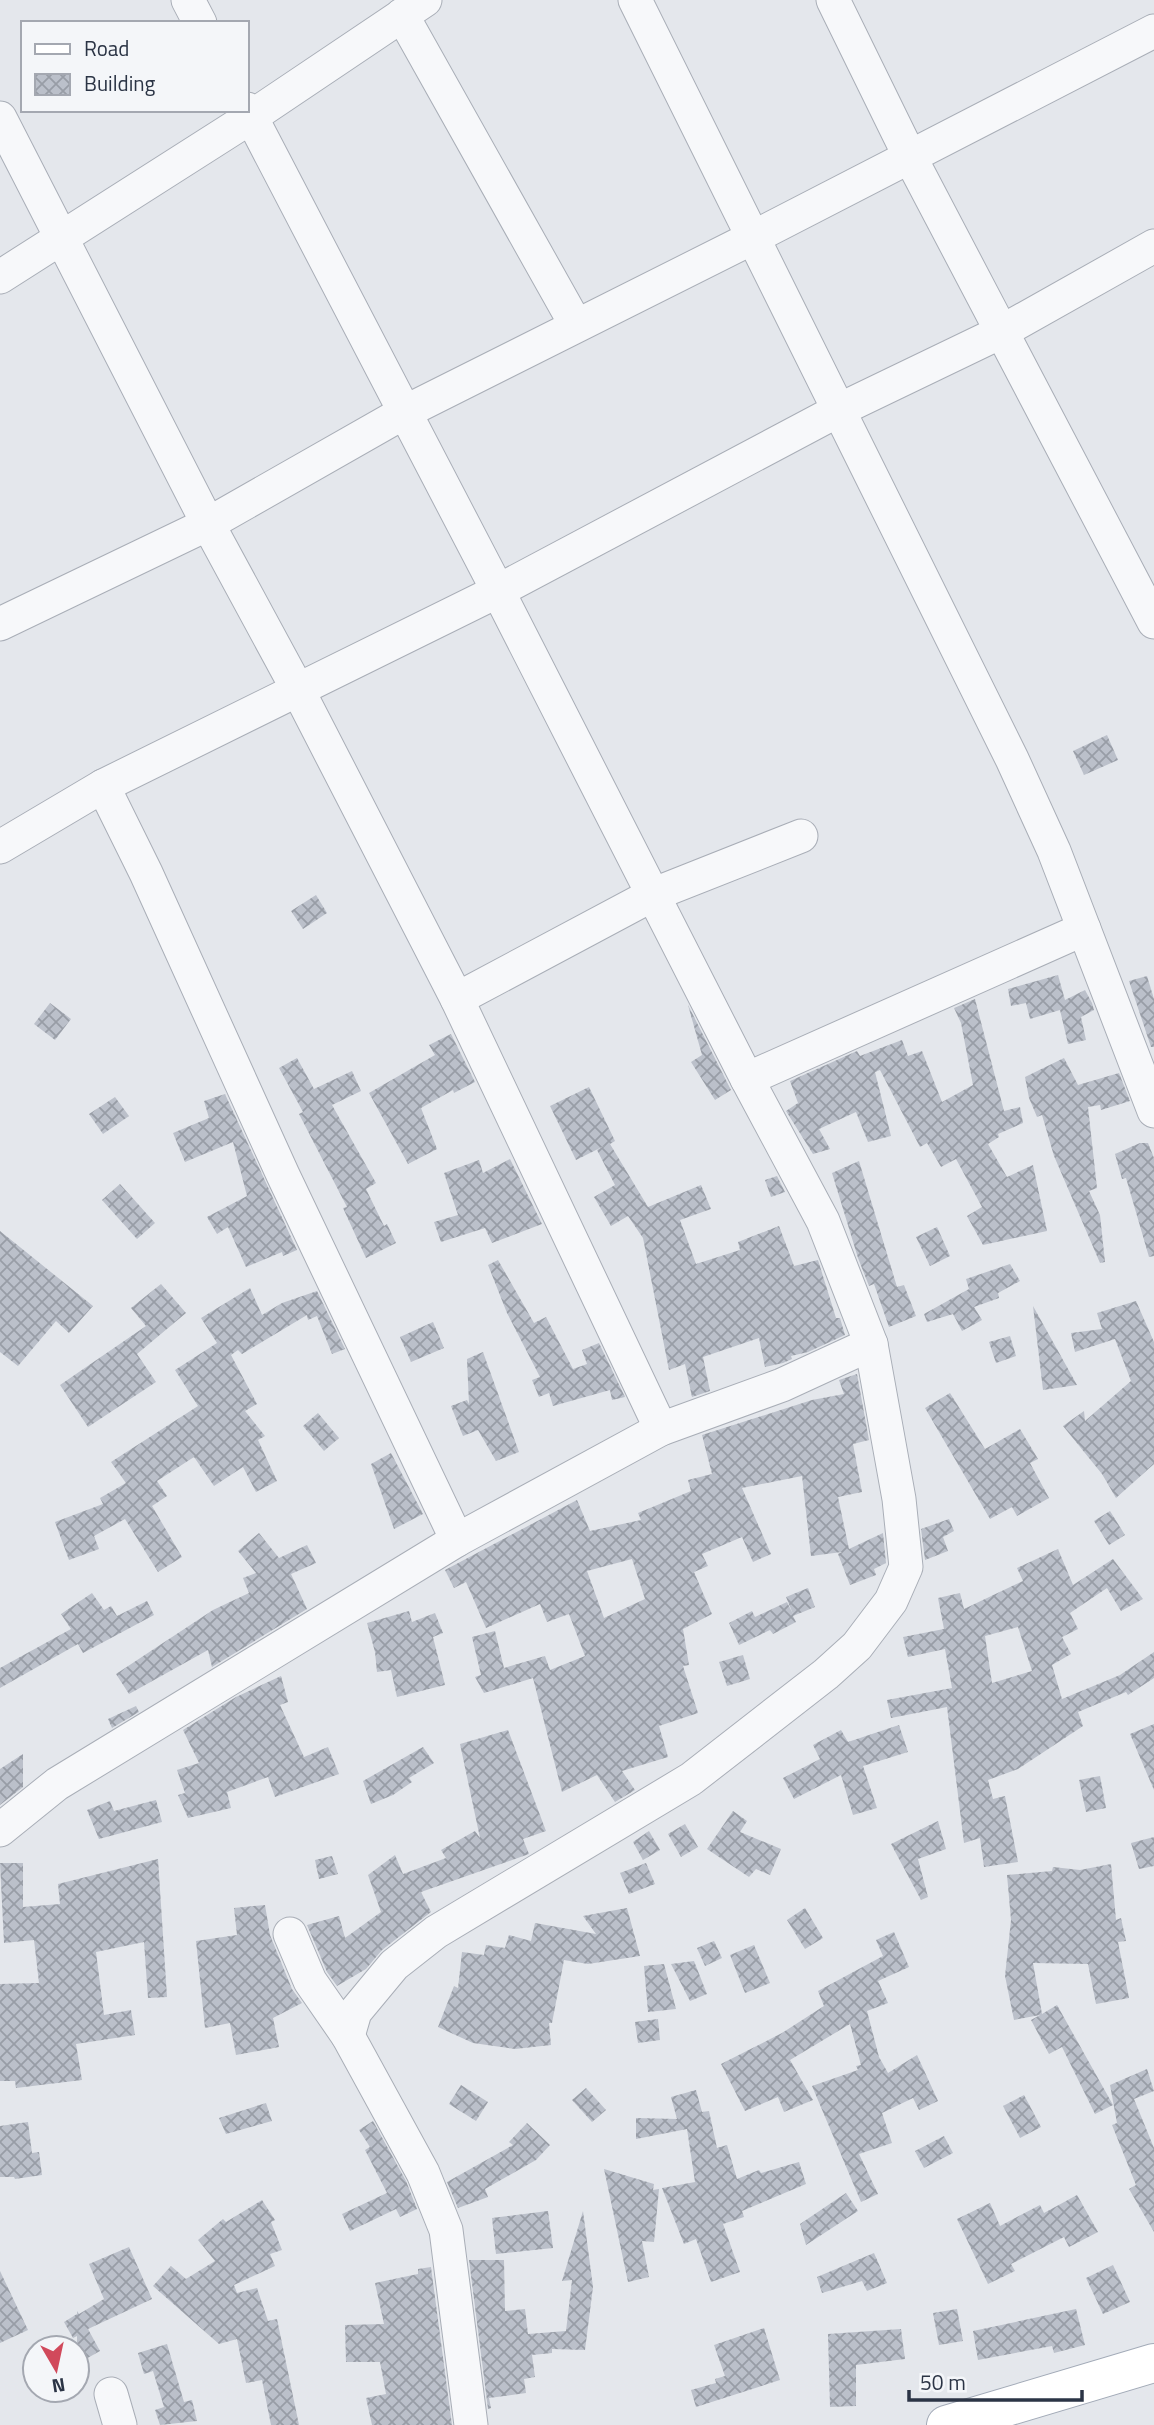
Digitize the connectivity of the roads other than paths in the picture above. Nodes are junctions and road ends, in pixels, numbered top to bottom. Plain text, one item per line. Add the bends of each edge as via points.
1 (188, 0) edge
2 (635, 0) edge
3 (833, 0) edge
4 (413, 7) edge
5 (200, 21) edge
6 (1154, 30) edge
7 (249, 113) edge
8 (0, 118) edge
9 (909, 157) junction
10 (754, 237) junction
11 (61, 238) junction
12 (1154, 246) edge
13 (0, 277) edge
14 (576, 325) junction
15 (1001, 332) junction
16 (839, 410) junction
17 (403, 413) junction
18 (208, 524) junction
19 (498, 591) junction
20 (1154, 622) edge
21 (0, 624) edge
22 (299, 692) junction
23 (103, 786) junction
24 (801, 836) dead end
25 (0, 847) edge
26 (652, 895) junction
27 (1084, 929) junction
28 (457, 999) junction
29 (747, 1079) junction
30 (1154, 1111) edge
31 (871, 1344) junction
32 (661, 1429) junction
33 (457, 1540) junction
34 (0, 1830) edge
35 (290, 1934) dead end
36 (348, 2036) junction
37 (1154, 2363) edge
38 (471, 2425) edge
39 (946, 2425) edge

1 - 5 street
2 - 10 street
3 - 9 street
4 - 7 street
4 - 14 street
6 - 9 street
7 - 11 street
7 - 17 street
8 - 11 street
9 - 10 street
9 - 15 street
10 - 14 street
10 - 16 street
11 - 13 street
11 - 18 street
12 - 15 street
14 - 17 street
15 - 16 street
15 - 20 street
16 - 19 street
16 - 27 street via 1012,759
17 - 18 street
17 - 19 street
18 - 21 street
18 - 22 street
19 - 22 street
19 - 26 street
22 - 23 street
22 - 28 street
23 - 25 street
23 - 33 street
24 - 26 street
26 - 28 street
26 - 29 street
27 - 29 street
27 - 30 street
28 - 32 street
29 - 31 street via 824,1221
31 - 32 street via 782,1385
31 - 36 street via 899,1499 906,1567 891,1601 857,1646 691,1779 436,1932 394,1965 355,2012
32 - 33 street
33 - 34 street via 57,1784
35 - 36 street via 310,1981
36 - 38 street via 423,2173 446,2230
37 - 39 main road

